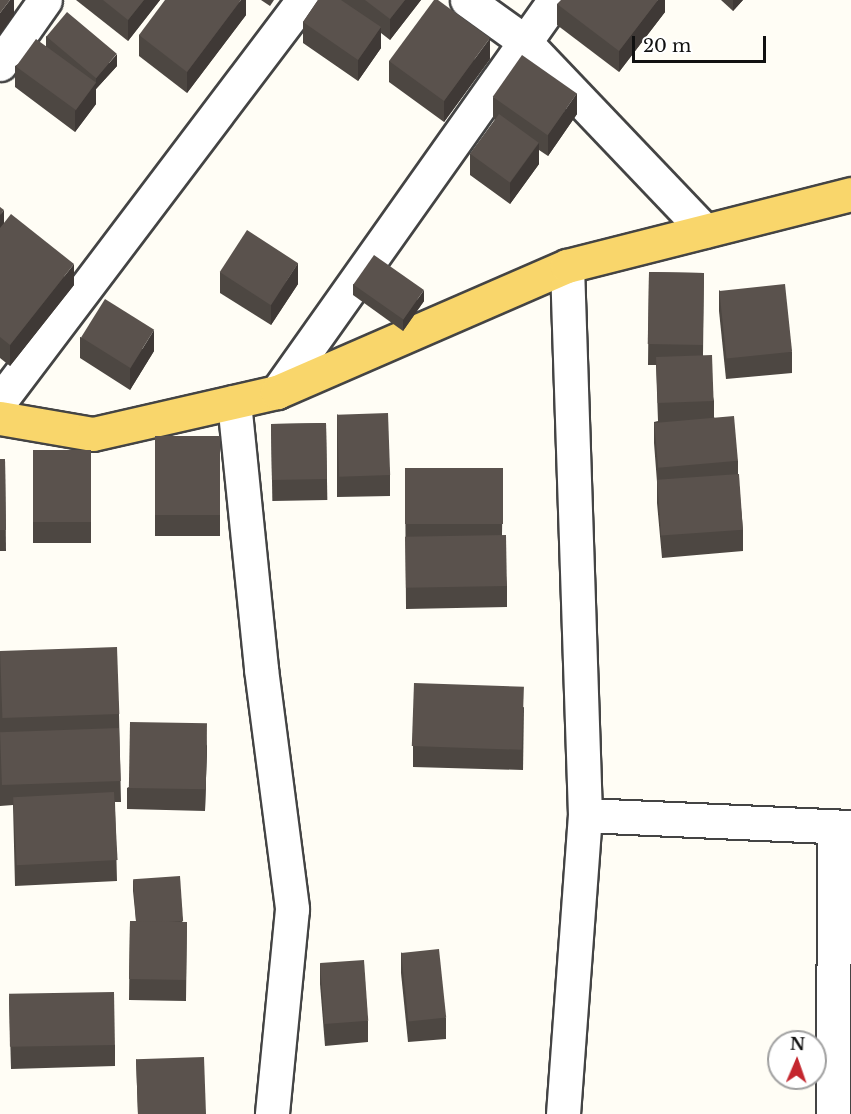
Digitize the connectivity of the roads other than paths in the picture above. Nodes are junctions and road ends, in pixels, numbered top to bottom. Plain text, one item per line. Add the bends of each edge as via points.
1 (45, 0) edge
2 (303, 0) edge
3 (467, 0) edge
4 (555, 0) edge
5 (524, 41) junction
6 (0, 64) edge
7 (851, 194) edge
8 (705, 231) junction
9 (567, 266) junction
10 (278, 393) junction
11 (0, 401) edge
12 (234, 402) junction
13 (0, 418) edge
14 (585, 815) junction
15 (842, 827) edge
16 (272, 1114) edge
17 (563, 1114) edge
18 (833, 1114) edge

1 - 6 street
2 - 11 street
3 - 5 street
4 - 5 street
5 - 8 street
5 - 10 street
7 - 8 main road
8 - 9 main road
9 - 10 main road
9 - 14 street
10 - 12 main road
12 - 13 main road via 93,434
12 - 16 street via 261,669 292,909
14 - 15 street
14 - 17 street
15 - 18 street

